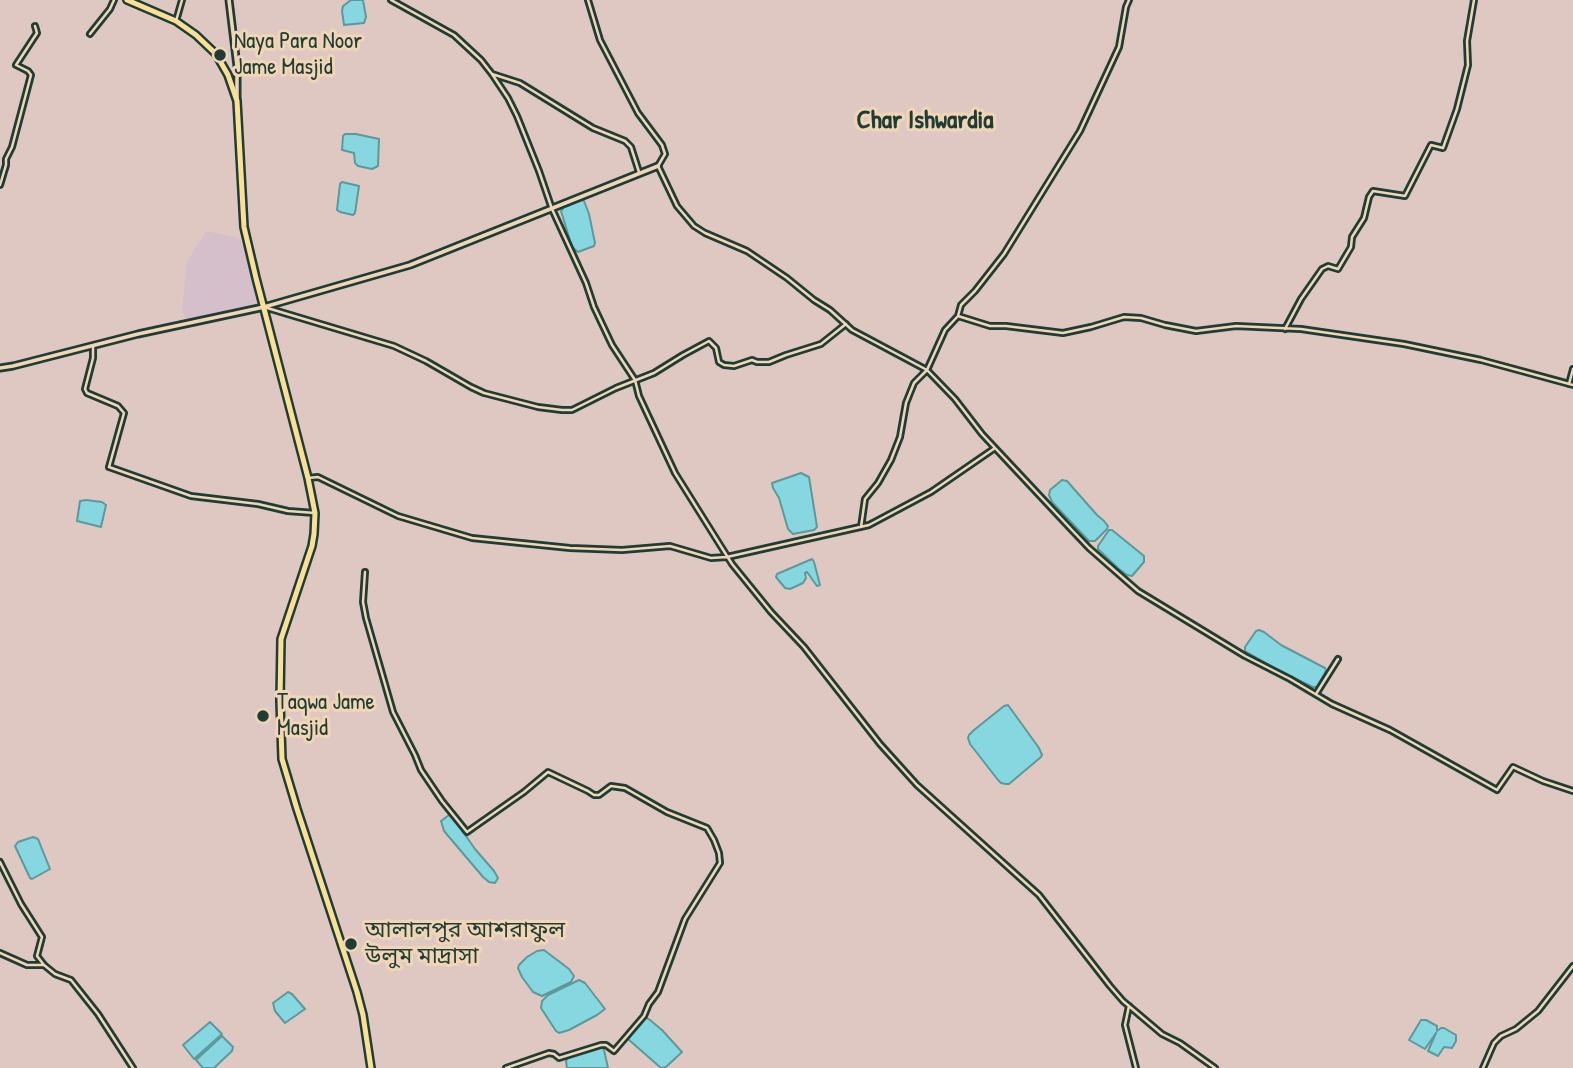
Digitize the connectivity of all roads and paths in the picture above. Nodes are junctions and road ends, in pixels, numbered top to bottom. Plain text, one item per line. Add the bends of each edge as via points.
1 (114, 0) edge
2 (127, 0) edge
3 (182, 0) edge
4 (229, 0) edge
5 (391, 0) edge
6 (588, 0) edge
7 (1129, 0) edge
8 (1474, 0) edge
9 (176, 21) junction
10 (35, 26) dead end
11 (90, 34) dead end
12 (492, 74) junction
13 (237, 101) junction
14 (658, 166) junction
15 (640, 173) junction
16 (0, 185) edge
17 (552, 209) junction
18 (264, 307) junction
19 (958, 316) junction
20 (846, 324) junction
21 (1284, 329) junction
22 (93, 346) junction
23 (0, 368) edge
24 (1573, 369) edge
25 (927, 370) junction
26 (635, 380) junction
27 (1571, 385) edge
28 (995, 448) junction
29 (308, 478) junction
30 (315, 513) junction
31 (861, 527) junction
32 (727, 557) junction
33 (365, 572) dead end
34 (1338, 659) dead end
35 (1317, 694) junction
36 (1573, 791) edge
37 (0, 862) edge
38 (0, 953) edge
39 (44, 965) junction
40 (1573, 966) edge
41 (1129, 1006) junction
42 (133, 1068) edge
43 (371, 1068) edge
44 (506, 1068) edge
45 (1136, 1068) edge
46 (1215, 1068) edge
47 (1482, 1068) edge

1 - 11 street
2 - 9 main road
3 - 9 street
4 - 13 street
5 - 12 street via 454,35
6 - 14 street via 600,40 638,113 662,145 664,154
7 - 19 street via 1119,47 1080,131 1004,254 961,305
8 - 21 street via 1468,65 1443,148 1431,145 1405,196 1373,191 1338,269 1322,269
9 - 13 main road via 216,54
10 - 16 street via 37,33 16,65 31,75
12 - 15 street via 520,83 593,128 625,141
12 - 17 street via 517,116
13 - 18 main road via 244,227
14 - 15 street
14 - 20 street via 677,206 694,226 747,251
15 - 17 street
17 - 18 street via 410,265
17 - 26 street via 603,326
18 - 22 street
18 - 26 street via 394,346 484,393 538,407 572,410
18 - 29 main road
19 - 21 street via 990,326 1063,333 1125,317 1196,331 1236,326
19 - 25 street via 945,330
20 - 25 street
20 - 26 street via 821,344 769,362 724,365 709,341
21 - 27 street via 1404,344
22 - 23 street
22 - 30 street via 85,389 124,412 109,467 191,496
24 - 27 street
25 - 28 street
25 - 31 street via 914,383 886,470 865,499
26 - 32 street via 675,473
28 - 31 street via 931,492
28 - 35 street via 1089,548 1138,591
29 - 30 main road
29 - 32 street via 318,477 398,516 472,538 570,548 670,546 711,558
30 - 43 main road via 313,541 281,639 282,759 357,992
31 - 32 street
32 - 41 street via 880,744 918,785 1039,895
33 - 44 street via 366,618 393,712 421,770 467,832 548,772 594,795 613,785 625,788 707,828 719,853 720,863 685,919 658,992 614,1051 601,1045
34 - 35 street
35 - 36 street via 1497,790 1513,767
37 - 39 street via 42,937 37,956
38 - 39 street via 27,965
39 - 42 street via 71,980
40 - 47 street via 1538,1011 1494,1043
41 - 45 street via 1125,1025
41 - 46 street

